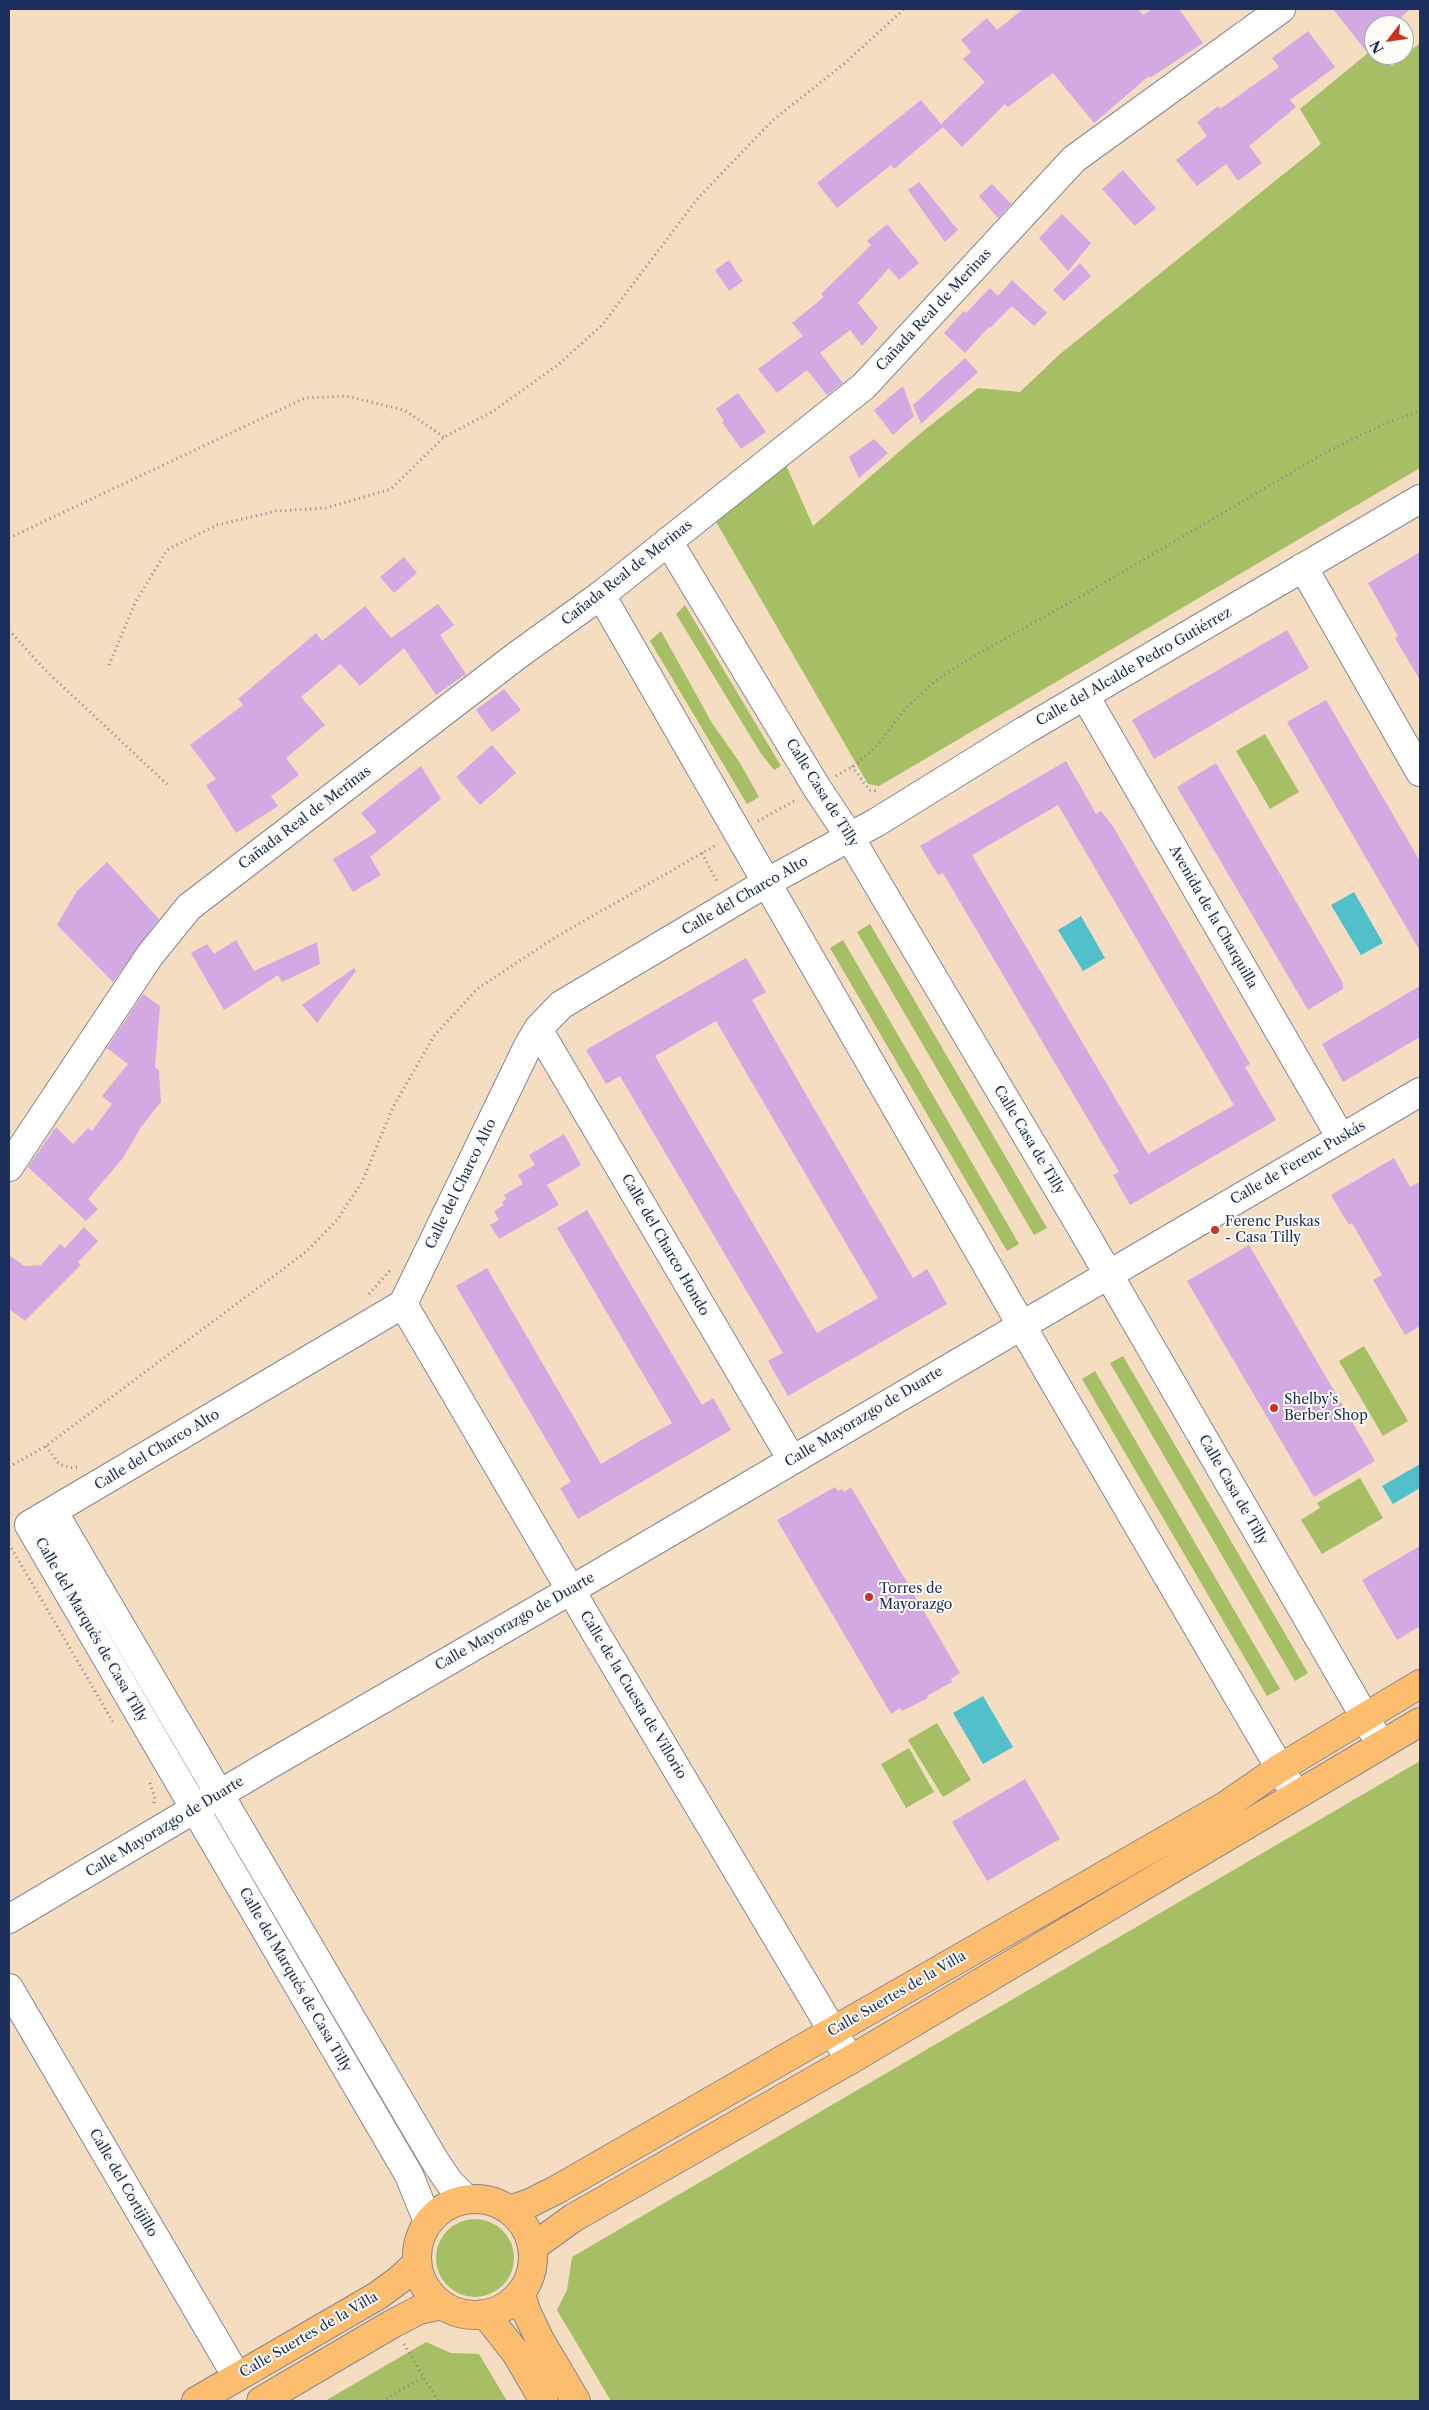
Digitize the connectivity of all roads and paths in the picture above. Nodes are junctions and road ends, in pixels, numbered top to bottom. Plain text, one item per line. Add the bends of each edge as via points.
1 (904, 9) edge
2 (1281, 9) edge
3 (1420, 411) edge
4 (444, 437) junction
5 (1420, 499) edge
6 (9, 538) edge
7 (668, 541) junction
8 (1303, 568) junction
9 (601, 595) junction
10 (9, 630) edge
11 (109, 665) dead end
12 (1085, 696) junction
13 (1420, 772) edge
14 (169, 786) dead end
15 (818, 788) junction
16 (737, 834) junction
17 (849, 836) junction
18 (702, 853) junction
19 (766, 883) junction
20 (711, 890) dead end
21 (538, 1030) junction
22 (1420, 1092) edge
23 (1341, 1138) junction
24 (9, 1166) edge
25 (393, 1264) dead end
26 (1109, 1275) junction
27 (362, 1301) dead end
28 (403, 1304) junction
29 (1021, 1326) junction
30 (46, 1446) junction
31 (792, 1460) junction
32 (83, 1465) dead end
33 (9, 1467) edge
34 (53, 1511) junction
35 (9, 1544) edge
36 (571, 1590) junction
37 (1420, 1684) edge
38 (1365, 1717) junction
39 (1420, 1722) edge
40 (116, 1726) dead end
41 (1381, 1745) junction
42 (1280, 1768) junction
43 (145, 1775) dead end
44 (1295, 1794) junction
45 (219, 1795) junction
46 (196, 1809) junction
47 (150, 1811) dead end
48 (9, 1919) edge
49 (9, 1988) edge
50 (832, 2031) junction
51 (850, 2060) junction
52 (466, 2199) junction
53 (510, 2210) junction
54 (428, 2222) junction
55 (533, 2247) junction
56 (417, 2263) junction
57 (521, 2295) junction
58 (442, 2305) junction
59 (486, 2315) junction
60 (404, 2343) dead end
61 (237, 2377) junction
62 (424, 2377) junction
63 (196, 2401) edge
64 (261, 2401) edge
65 (382, 2401) edge
66 (438, 2401) edge
67 (544, 2401) edge
68 (576, 2401) edge

1 - 4 path via 845,63 773,120 698,198 602,325 559,364 492,412
2 - 7 street, Cañada Real de Merinas via 1074,158 864,386
3 - 15 path via 1330,450 969,659 936,681 905,709 879,743 848,769
4 - 6 path via 404,410 346,396 305,398
4 - 11 path via 391,489 326,508 276,511 216,525 167,550 135,603
5 - 8 street, Calle del Alcalde Pedro Gutiérrez
7 - 9 street, Cañada Real de Merinas
7 - 15 street, Calle Casa de Tilly
8 - 12 street, Calle del Alcalde Pedro Gutiérrez
8 - 13 street
9 - 16 street
9 - 24 street, Cañada Real de Merinas via 189,907 150,955
10 - 14 path via 45,670
12 - 17 street, Calle del Alcalde Pedro Gutiérrez via 878,822
12 - 23 street, Avenida de la Charquilla
15 - 16 path
15 - 17 street, Calle Casa de Tilly
16 - 18 path
16 - 19 street
17 - 19 street, Calle del Charco Alto
17 - 26 street, Calle Casa de Tilly
18 - 20 path via 716,880 716,886
18 - 30 path via 556,937 477,989 434,1036 393,1107 362,1182 337,1220 298,1258
19 - 21 street, Calle del Charco Alto via 574,995
19 - 29 street
21 - 28 street, Calle del Charco Alto
21 - 31 street, Calle del Charco Hondo
22 - 23 street, Calle de Ferenc Puskás
23 - 26 street, Calle de Ferenc Puskás
25 - 27 path
26 - 29 street, Calle de Ferenc Puskás
26 - 38 street, Calle Casa de Tilly
28 - 34 street, Calle del Charco Alto
28 - 36 street, Calle de la Cuesta de Villorio
29 - 31 street, Calle Mayorazgo de Duarte
29 - 42 street
30 - 32 path via 59,1464 70,1468
30 - 33 path
31 - 36 street, Calle Mayorazgo de Duarte
34 - 45 street, Calle del Marqués de Casa Tilly
34 - 46 street, Calle del Marqués de Casa Tilly via 29,1525
35 - 40 path
36 - 45 street, Calle Mayorazgo de Duarte
36 - 50 street, Calle de la Cuesta de Villorio
37 - 38 main road, Calle Suertes de la Villa
38 - 41 street, Calle Casa de Tilly
38 - 42 main road, Calle Suertes de la Villa
39 - 41 main road
41 - 44 main road
42 - 44 street
42 - 50 main road, Calle Suertes de la Villa via 1225,1806
43 - 47 path via 155,1799
44 - 51 main road
45 - 46 street, Calle Mayorazgo de Duarte
45 - 52 street, Calle del Marqués de Casa Tilly via 435,2160 449,2182
46 - 48 street, Calle Mayorazgo de Duarte
46 - 54 street, Calle del Marqués de Casa Tilly via 409,2175
49 - 61 street, Calle del Cortijillo
50 - 51 street, Calle de la Cuesta de Villorio
50 - 53 main road, Calle Suertes de la Villa via 556,2190
51 - 55 main road via 572,2218
52 - 53 main road via 489,2200
52 - 54 main road via 445,2207
53 - 55 main road via 521,2220
54 - 56 main road via 417,2248
55 - 57 main road via 532,2272
56 - 58 main road via 421,2279
56 - 61 main road, Calle Suertes de la Villa via 377,2296
57 - 59 main road via 511,2304
57 - 68 main road via 540,2340
58 - 59 main road via 463,2314
58 - 64 main road via 419,2310 392,2324
59 - 67 main road via 516,2353
60 - 62 path
61 - 63 main road, Calle Suertes de la Villa
62 - 65 path
62 - 66 path

